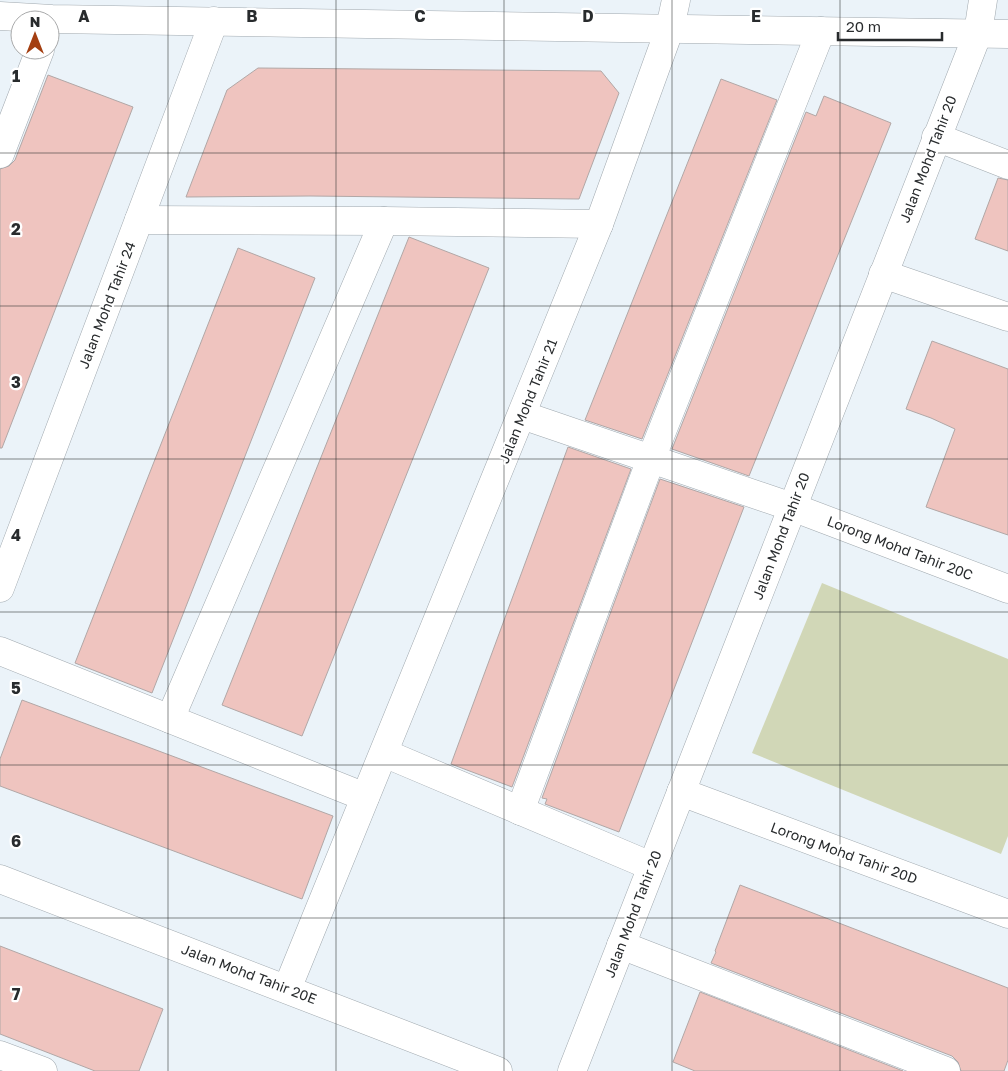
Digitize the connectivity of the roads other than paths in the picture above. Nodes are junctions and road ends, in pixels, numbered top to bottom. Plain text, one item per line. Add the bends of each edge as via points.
1 (676, 0) edge
2 (983, 0) edge
3 (214, 21) junction
4 (60, 22) edge
5 (670, 28) junction
6 (821, 30) junction
7 (978, 33) junction
8 (1008, 34) edge
9 (36, 60) edge
10 (936, 137) junction
11 (0, 154) edge
12 (1008, 165) edge
13 (139, 220) junction
14 (384, 221) junction
15 (599, 224) junction
16 (883, 274) junction
17 (1008, 317) edge
18 (522, 415) junction
19 (651, 459) junction
20 (792, 507) junction
21 (0, 588) edge
22 (1008, 589) edge
23 (0, 651) edge
24 (170, 719) junction
25 (384, 753) junction
26 (681, 792) junction
27 (365, 797) junction
28 (520, 811) junction
29 (651, 866) junction
30 (0, 879) edge
31 (1008, 914) edge
32 (621, 945) junction
33 (287, 989) junction
34 (0, 1055) edge
35 (43, 1071) edge
36 (498, 1071) edge
37 (572, 1071) edge
38 (946, 1071) edge

1 - 5 street, Jalan Mohd Tahir 21
2 - 7 street, Jalan Mohd Tahir 20
3 - 4 street
3 - 5 street
3 - 13 street, Jalan Mohd Tahir 24
5 - 6 street
5 - 15 street, Jalan Mohd Tahir 21
6 - 7 street
6 - 19 street
7 - 8 street
7 - 10 street, Jalan Mohd Tahir 20
9 - 11 street
10 - 12 street
10 - 16 street, Jalan Mohd Tahir 20
13 - 14 street
13 - 21 street, Jalan Mohd Tahir 24
14 - 15 street
14 - 24 street
15 - 18 street, Jalan Mohd Tahir 21
16 - 17 street
16 - 20 street, Jalan Mohd Tahir 20
18 - 19 street, Lorong Mohd Tahir 20C
18 - 25 street, Jalan Mohd Tahir 21
19 - 20 street, Lorong Mohd Tahir 20C
19 - 28 street
20 - 22 street, Lorong Mohd Tahir 20C
20 - 26 street, Jalan Mohd Tahir 20
23 - 24 street
24 - 27 street
25 - 27 street, Jalan Mohd Tahir 21
25 - 28 street
26 - 29 street, Jalan Mohd Tahir 20
26 - 31 street, Lorong Mohd Tahir 20D
27 - 33 street, Jalan Mohd Tahir 21
28 - 29 street
29 - 32 street, Jalan Mohd Tahir 20
30 - 33 street, Jalan Mohd Tahir 20E
32 - 37 street, Jalan Mohd Tahir 20
32 - 38 street
33 - 36 street, Jalan Mohd Tahir 20E
34 - 35 street

